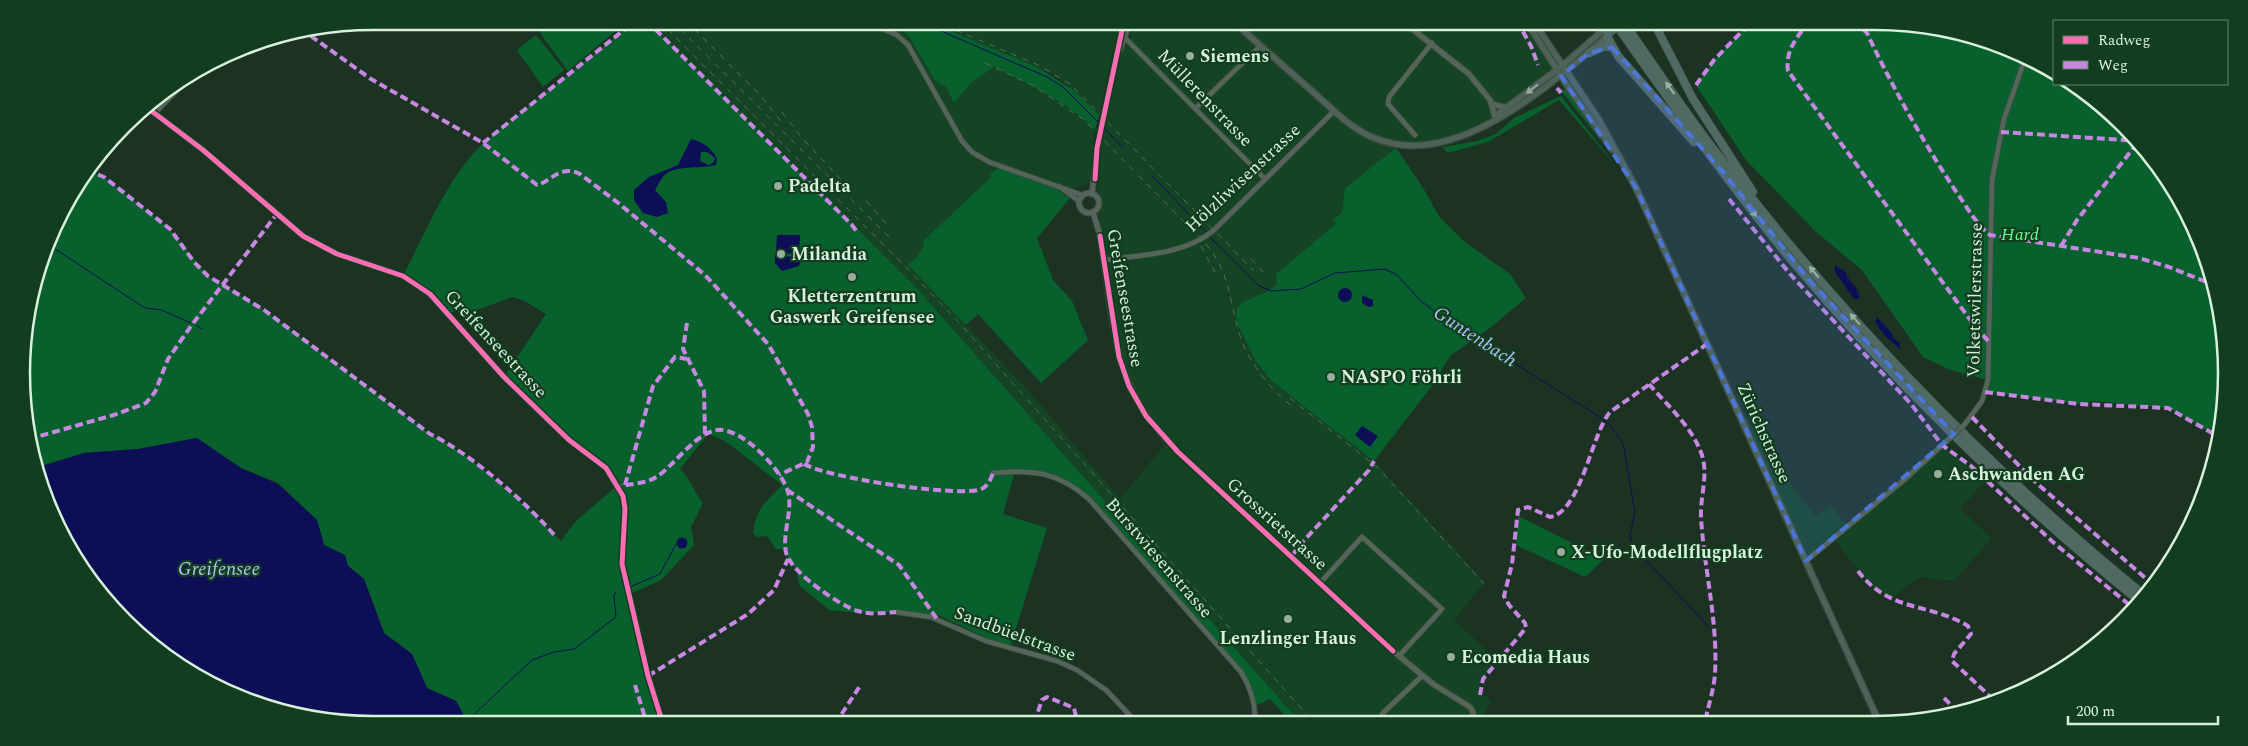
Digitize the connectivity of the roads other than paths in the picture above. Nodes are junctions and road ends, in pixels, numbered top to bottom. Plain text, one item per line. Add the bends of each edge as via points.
1 (883, 30) edge
2 (1122, 30) edge
3 (1123, 30) edge
4 (1127, 30) edge
5 (1242, 30) edge
6 (1414, 30) edge
7 (1532, 30) edge
8 (1538, 30) edge
9 (1608, 30) edge
10 (1609, 30) edge
11 (1612, 30) edge
12 (1614, 30) edge
13 (1630, 30) edge
14 (1658, 30) edge
15 (1125, 38) junction
16 (1432, 43) junction
17 (1260, 46) junction
18 (1612, 47) junction
19 (1590, 53) junction
20 (1117, 57) junction
21 (2023, 63) edge
22 (1559, 68) junction
23 (1564, 74) junction
24 (173, 95) edge
25 (1492, 104) junction
26 (1196, 108) junction
27 (1507, 108) junction
28 (152, 111) edge
29 (1334, 111) junction
30 (155, 113) junction
31 (1496, 120) junction
32 (1415, 135) dead end
33 (1723, 172) junction
34 (1265, 180) junction
35 (1060, 187) junction
36 (1092, 194) junction
37 (1082, 195) junction
38 (1079, 201) junction
39 (1093, 212) junction
40 (1774, 224) junction
41 (1104, 260) junction
42 (1146, 416) joint
43 (993, 473) dead end
44 (1806, 561) junction
45 (1320, 582) junction
46 (2140, 591) edge
47 (2135, 597) edge
48 (896, 612) dead end
49 (1399, 656) junction
50 (1422, 676) junction
51 (660, 716) edge
52 (1130, 716) edge
53 (1255, 716) edge
54 (1381, 716) edge
55 (1473, 716) edge
56 (1876, 716) edge

1 - 35 street via 908,45 967,148 989,162
2 - 20 street
3 - 15 street
4 - 15 street
5 - 17 main road
6 - 16 street
7 - 22 main road
8 - 22 main road
9 - 22 main road
10 - 19 main road
11 - 18 highway
12 - 33 highway
40 -> 13 highway via 1710,145
14 - 40 highway via 1697,106
15 - 20 street
15 - 26 street, Müllerenstrasse
16 - 25 street via 1462,66
16 - 32 street via 1389,97 1388,104
17 - 26 street
17 - 29 main road
18 - 19 highway via 1605,46
18 - 33 highway
19 - 23 main road
20 - 36 street via 1100,131
21 - 44 street, Volketswilerstrasse, bridge via 2004,119 1992,180 1988,380 1978,409 1904,480
22 - 23 main road, Zürichstrasse
22 -> 27 main road
23 - 31 main road
23 - 44 main road, Zürichstrasse via 1599,120 1636,188
24 - 30 street
25 - 27 street
25 - 31 street
26 - 34 street, Müllerenstrasse
27 - 31 main road
28 - 30 street, Greifenseestrasse
29 - 31 main road via 1372,137 1410,145 1459,136
29 - 34 street, Hölzliwisenstrasse
30 - 51 street, Greifenseestrasse via 303,236 337,254 403,276 430,294 492,364 569,440 606,468 618,485 625,509 622,564
33 -> 47 highway via 1809,280 1932,412 2022,498
34 - 41 street, Hölzliwisenstrasse via 1205,238 1182,248
35 - 37 street
35 - 38 street
36 - 37 street
36 - 39 street via 1098,201
37 - 38 street
38 - 39 street via 1083,211
39 - 41 street, Greifenseestrasse
46 -> 40 highway via 2029,496 1944,414 1854,318
41 - 42 street, Greifenseestrasse via 1119,357 1129,386
42 - 45 street, Grossrietstrasse via 1178,452
43 - 53 street, Burstwiesenstrasse via 1015,471 1053,475 1089,499 1241,672 1252,694
44 - 56 main road, Zürichstrasse
45 - 49 street, Grossrietstrasse
45 - 49 street via 1362,537 1442,609
48 - 52 street, Sandbüelstrasse via 931,617 986,641 1057,661 1106,690
49 - 50 street, Grossrietstrasse
50 - 54 street
50 - 55 street, Grossrietstrasse via 1470,707

